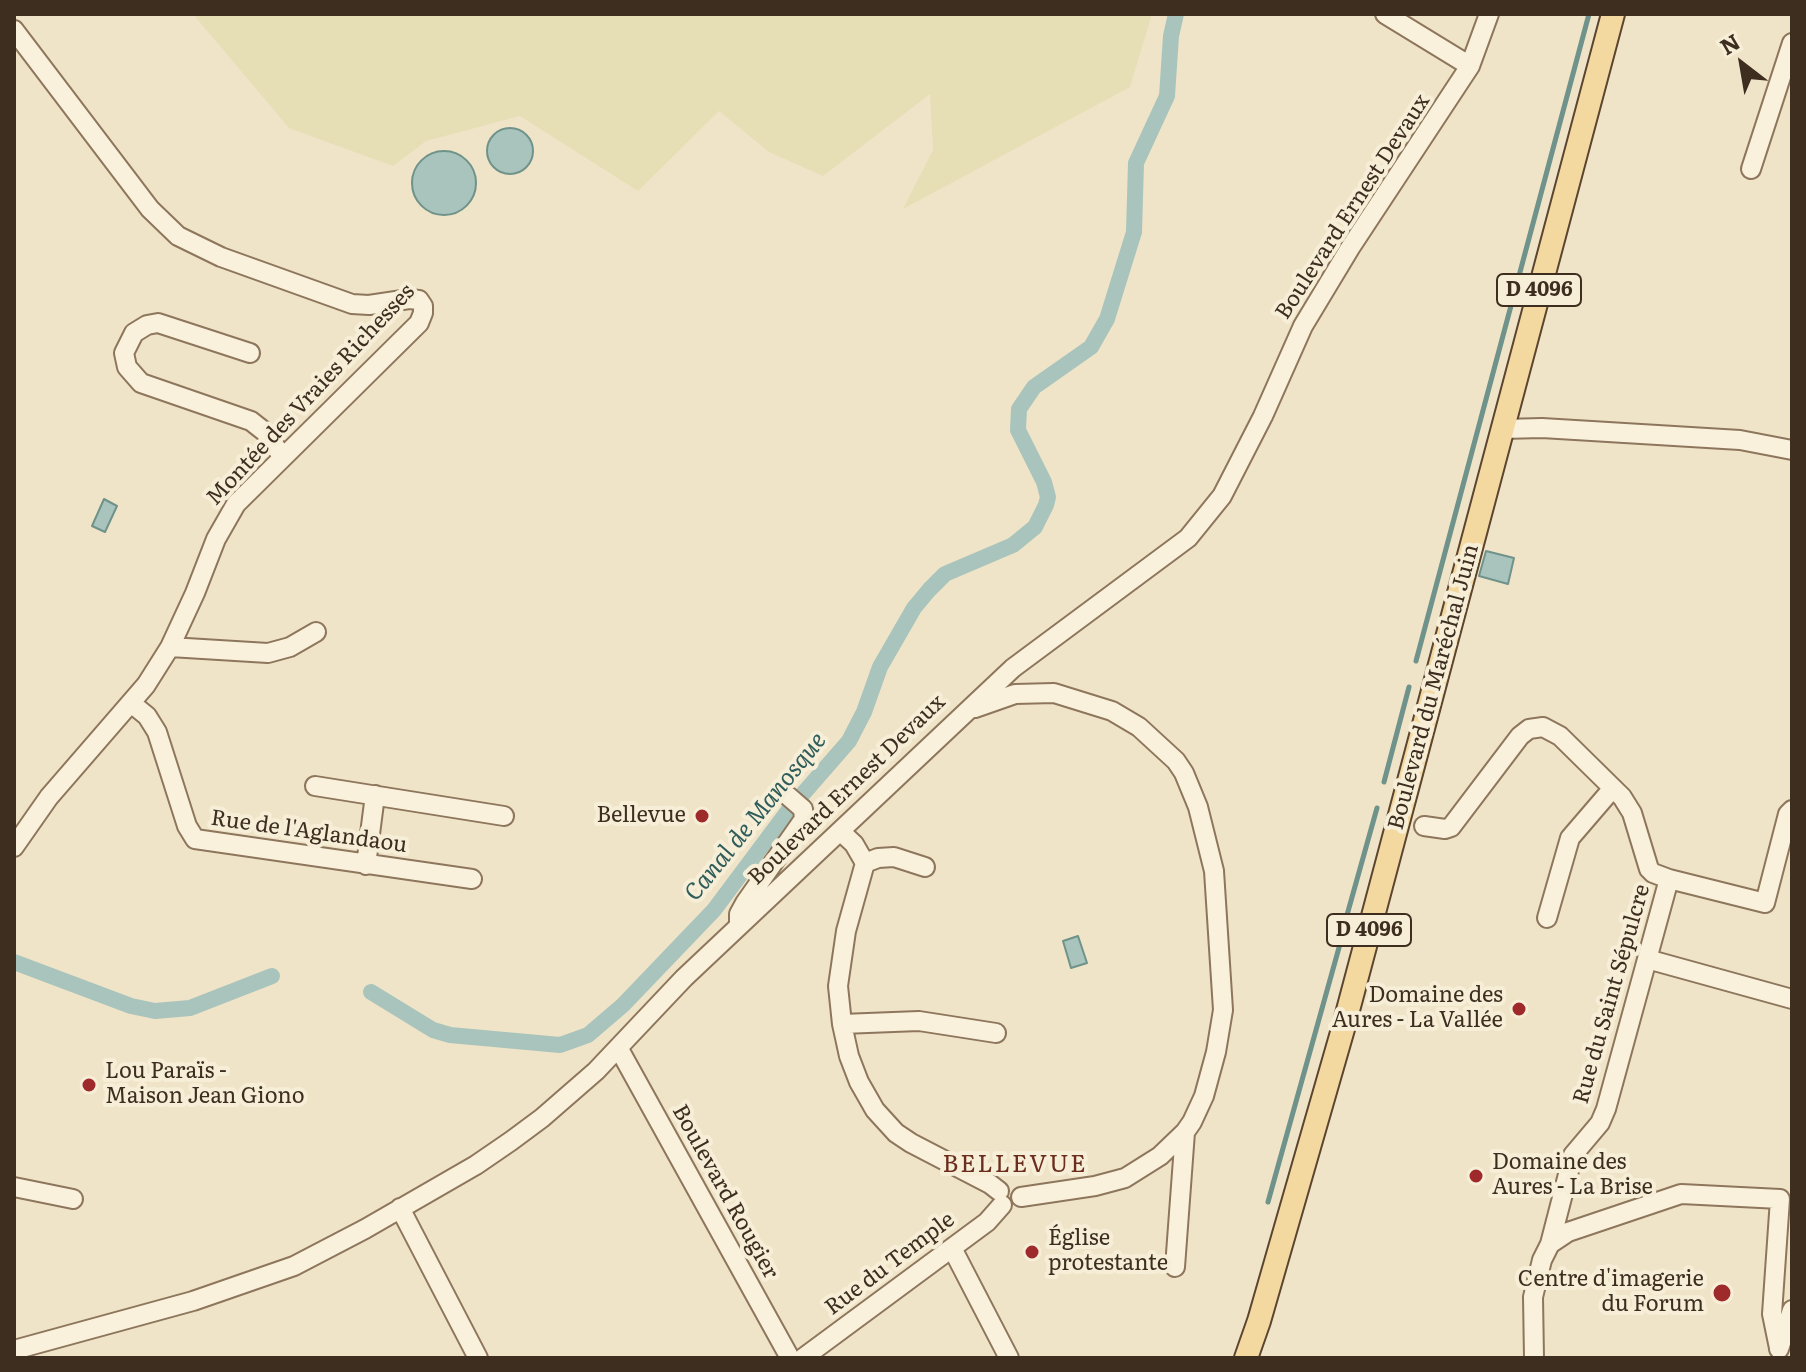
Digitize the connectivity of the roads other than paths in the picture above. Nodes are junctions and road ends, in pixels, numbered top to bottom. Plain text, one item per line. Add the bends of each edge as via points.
1 (1385, 14) edge
2 (1489, 14) edge
3 (1613, 14) edge
4 (14, 30) edge
5 (1792, 43) edge
6 (1470, 66) junction
7 (1751, 169) dead end
8 (250, 353) dead end
9 (1502, 429) junction
10 (1792, 450) edge
11 (282, 456) junction
12 (316, 632) dead end
13 (170, 647) junction
14 (131, 703) junction
15 (965, 711) junction
16 (315, 786) dead end
17 (1613, 788) junction
18 (375, 795) junction
19 (794, 802) dead end
20 (1792, 810) edge
21 (504, 816) dead end
22 (1424, 826) dead end
23 (840, 831) junction
24 (14, 847) edge
25 (865, 863) junction
26 (366, 865) junction
27 (925, 867) dead end
28 (472, 879) dead end
29 (1669, 879) junction
30 (1547, 918) dead end
31 (739, 926) junction
32 (1647, 959) junction
33 (1792, 999) edge
34 (842, 1024) junction
35 (996, 1033) dead end
36 (619, 1049) junction
37 (1185, 1132) junction
38 (14, 1187) edge
39 (1001, 1198) junction
40 (73, 1199) dead end
41 (400, 1208) junction
42 (1550, 1244) junction
43 (952, 1248) junction
44 (1175, 1267) dead end
45 (1792, 1310) edge
46 (14, 1350) edge
47 (1777, 1353) edge
48 (478, 1358) edge
49 (790, 1358) edge
50 (803, 1358) edge
51 (1009, 1358) edge
52 (1246, 1358) edge
53 (1534, 1358) edge

1 - 6 street
2 - 6 street, Boulevard Ernest Devaux
3 - 9 main road, Boulevard du Maréchal Juin / D 4096
4 - 11 street, Montée des Vraies Richesses via 120,172 178,236 352,304 430,301 419,323
5 - 7 street
6 - 15 street, Boulevard Ernest Devaux via 1303,326 1212,511 1178,547 1020,662
8 - 11 street via 158,323 134,333 124,353 127,367 141,383 251,421
9 - 10 street via 1740,440
9 - 52 main road, Boulevard du Maréchal Juin / D 4096 via 1343,1029
11 - 13 street, Montée des Vraies Richesses via 230,512
12 - 13 street via 268,653
13 - 14 street, Montée des Vraies Richesses
14 - 24 street, Montée des Vraies Richesses via 49,797
14 - 26 street, Rue de l'Aglandaou via 157,732 195,839
15 - 23 street, Boulevard Ernest Devaux
15 - 37 street via 1015,694 1067,696 1112,711 1139,727 1184,773 1214,871 1223,1010 1204,1096
16 - 18 street
17 - 22 street, Rue du Saint Sépulcre via 1560,736 1537,727 1520,736 1454,823 1445,829
17 - 29 street, Rue du Saint Sépulcre via 1632,813 1649,869
17 - 30 street via 1570,838
18 - 21 street
18 - 26 street
19 - 31 street via 805,816 803,822 745,903
20 - 29 street via 1765,903
23 - 25 street
23 - 31 street, Boulevard Ernest Devaux
25 - 27 street via 894,857
25 - 34 street via 842,952
26 - 28 street, Rue de l'Aglandaou
29 - 32 street, Rue du Saint Sépulcre
31 - 36 street, Boulevard Ernest Devaux
32 - 33 street
32 - 42 street, Rue du Saint Sépulcre via 1606,1109 1573,1155
34 - 35 street via 919,1021
34 - 39 street via 853,1068 882,1118 911,1143 990,1184
36 - 41 street, Boulevard Ernest Devaux via 511,1141
36 - 49 street, Boulevard Rougier
37 - 39 street via 1125,1178 1021,1197 1013,1207
37 - 44 street
38 - 40 street
39 - 43 street, Rue du Temple via 987,1222
41 - 46 street, Boulevard Ernest Devaux via 281,1271
41 - 48 street
42 - 47 street via 1568,1232 1681,1194 1780,1199 1772,1314
42 - 53 street, Rue du Saint Sépulcre via 1533,1297
43 - 50 street, Rue du Temple
43 - 51 street
45 - 47 street

